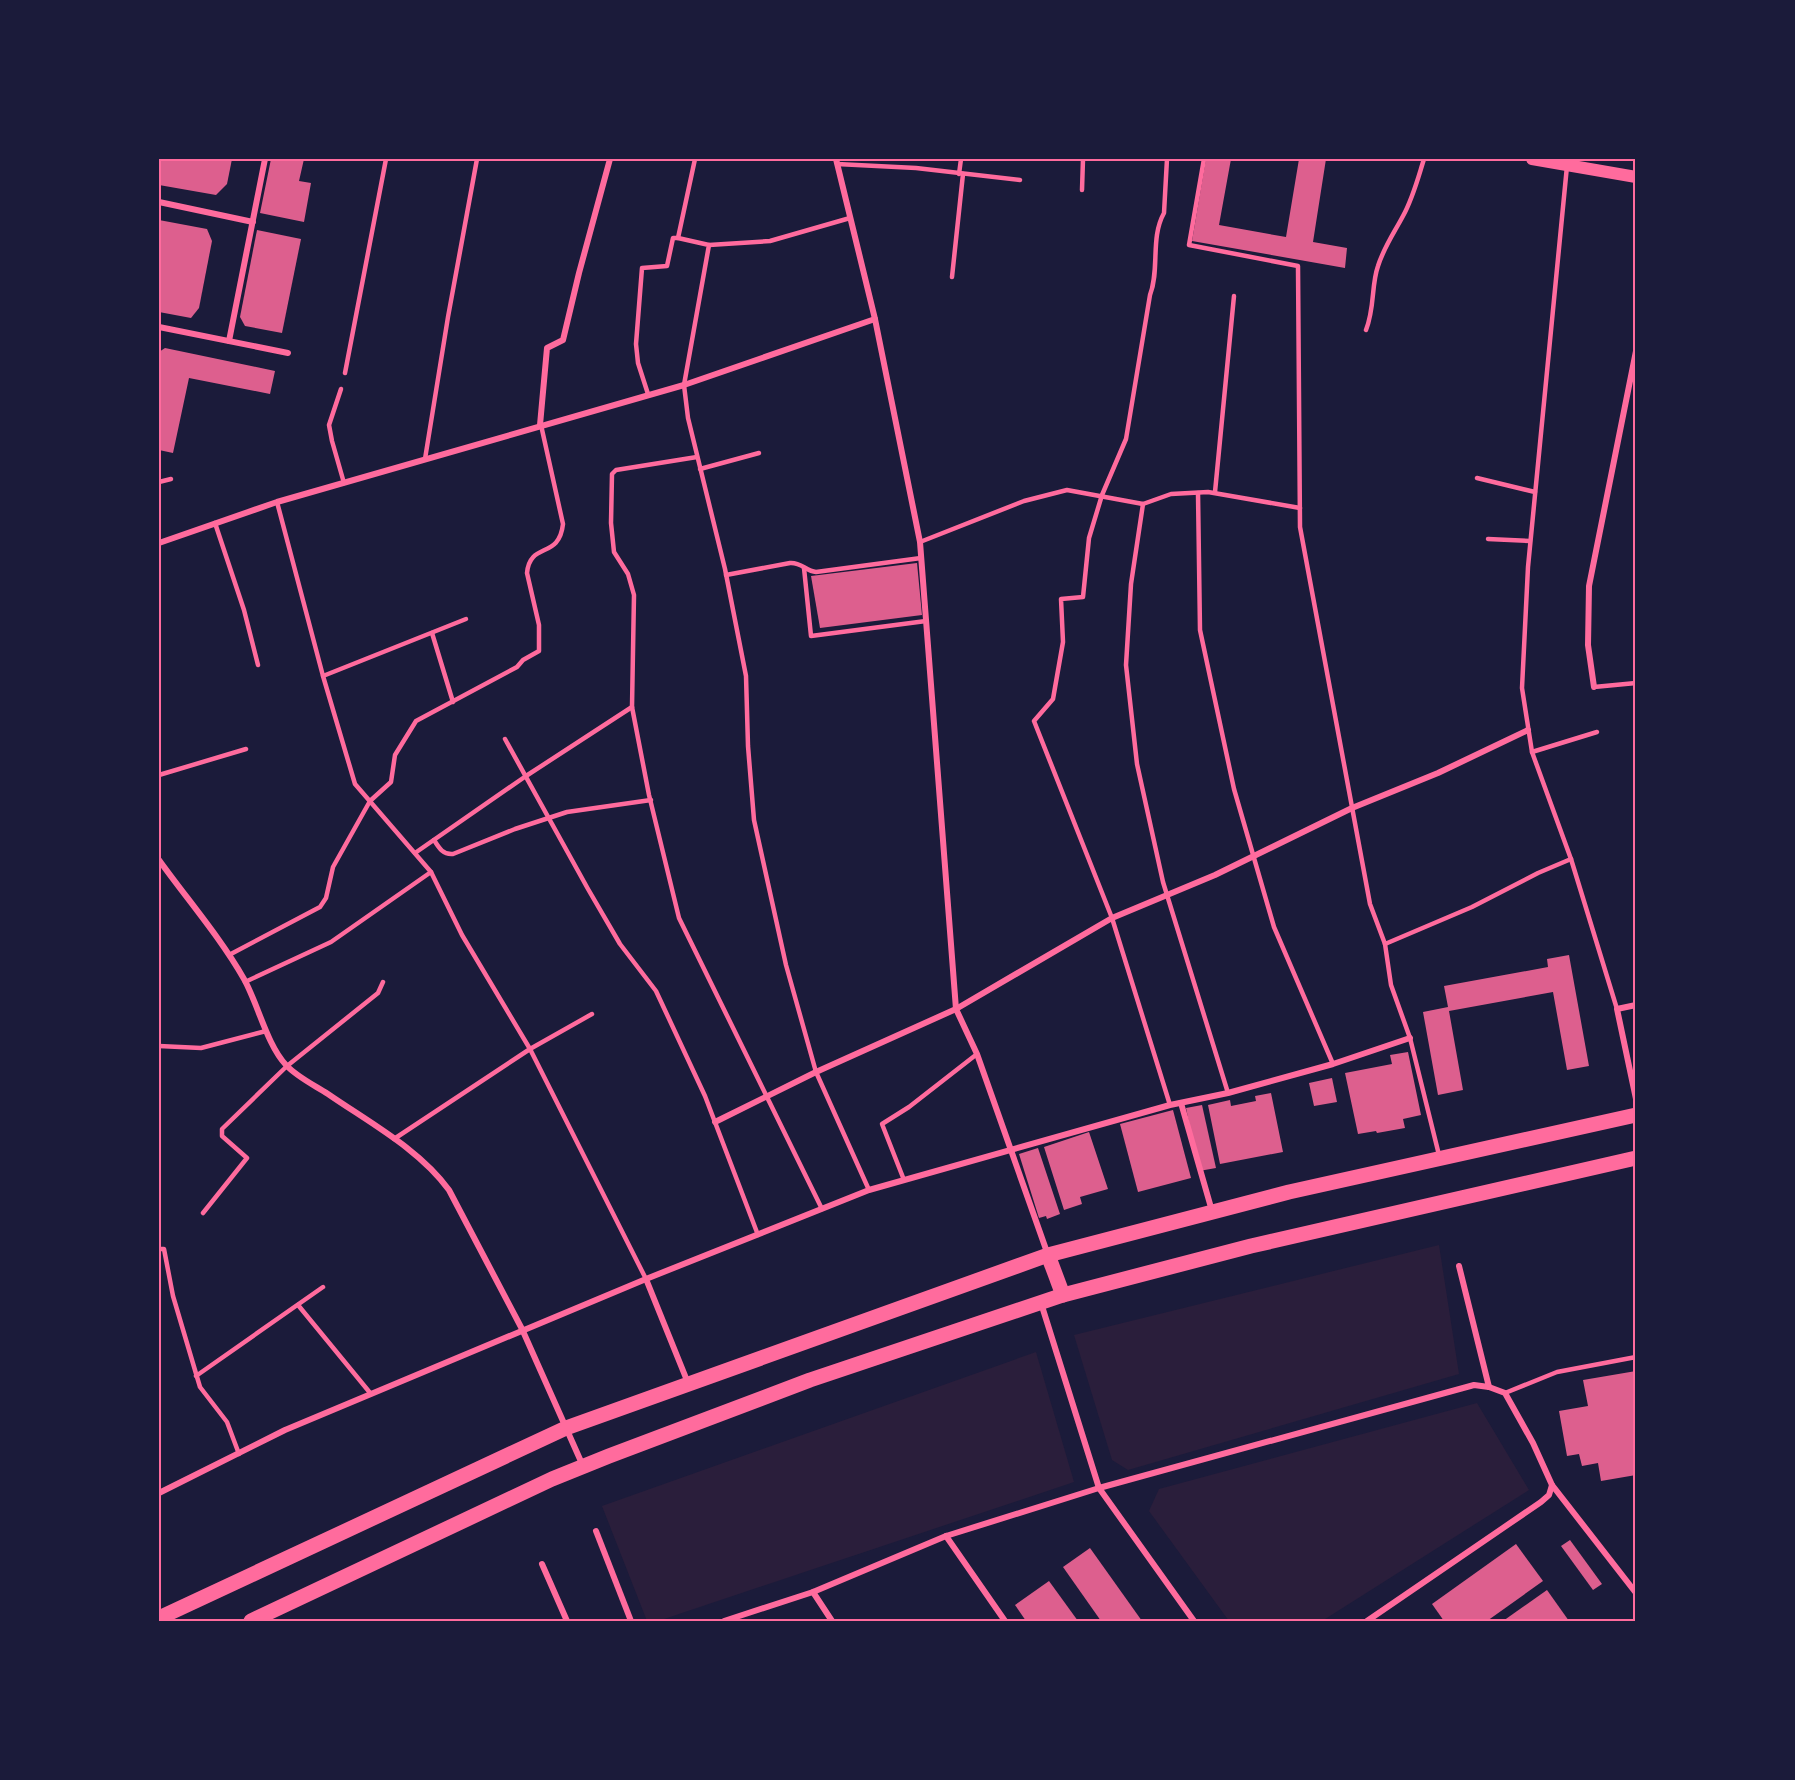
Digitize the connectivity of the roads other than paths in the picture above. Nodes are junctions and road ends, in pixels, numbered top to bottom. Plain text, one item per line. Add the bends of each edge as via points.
1 (265, 159) edge
2 (386, 159) edge
3 (477, 159) edge
4 (610, 159) edge
5 (695, 159) edge
6 (961, 159) edge
7 (1083, 159) edge
8 (1167, 159) edge
9 (1204, 159) edge
10 (1424, 159) edge
11 (1532, 159) edge
12 (837, 161) edge
13 (1567, 166) junction
14 (961, 174) junction
15 (1636, 177) edge
16 (1020, 180) dead end
17 (1082, 190) dead end
18 (159, 202) edge
19 (850, 218) junction
20 (253, 222) junction
21 (678, 238) junction
22 (709, 245) junction
23 (952, 277) dead end
24 (1234, 296) dead end
25 (875, 319) junction
26 (159, 327) edge
27 (1366, 330) dead end
28 (229, 340) junction
29 (1636, 351) edge
30 (288, 353) dead end
31 (345, 373) dead end
32 (684, 384) junction
33 (341, 389) dead end
34 (648, 394) junction
35 (540, 425) junction
36 (759, 453) dead end
37 (697, 457) junction
38 (425, 459) junction
39 (700, 469) junction
40 (1477, 478) dead end
41 (171, 479) dead end
42 (159, 482) edge
43 (344, 483) junction
44 (1215, 492) junction
45 (1535, 492) junction
46 (1198, 493) junction
47 (1102, 495) junction
48 (277, 502) junction
49 (1143, 504) junction
50 (1300, 508) junction
51 (215, 524) junction
52 (1488, 539) dead end
53 (1530, 541) junction
54 (920, 542) junction
55 (159, 543) edge
56 (921, 558) junction
57 (804, 568) junction
58 (726, 575) junction
59 (466, 619) dead end
60 (926, 621) junction
61 (432, 633) junction
62 (258, 665) dead end
63 (323, 676) junction
64 (1636, 683) edge
65 (1594, 687) joint
66 (453, 702) junction
67 (632, 707) junction
68 (1528, 730) junction
69 (1597, 732) dead end
70 (505, 739) dead end
71 (246, 749) dead end
72 (1532, 752) junction
73 (159, 775) edge
74 (525, 776) junction
75 (651, 800) junction
76 (370, 801) junction
77 (1352, 808) junction
78 (548, 817) junction
79 (434, 840) junction
80 (415, 853) junction
81 (1253, 855) junction
82 (1571, 859) junction
83 (159, 860) edge
84 (431, 872) junction
85 (1167, 896) junction
86 (1112, 918) junction
87 (1385, 944) junction
88 (229, 955) junction
89 (245, 982) junction
90 (383, 982) dead end
91 (1636, 1005) edge
92 (956, 1009) junction
93 (1617, 1009) junction
94 (592, 1014) dead end
95 (266, 1030) junction
96 (1410, 1038) junction
97 (159, 1046) edge
98 (530, 1049) junction
99 (977, 1054) junction
100 (1333, 1064) junction
101 (287, 1066) junction
102 (816, 1072) junction
103 (1228, 1093) junction
104 (766, 1095) junction
105 (1636, 1099) edge
106 (1181, 1102) junction
107 (1170, 1105) junction
108 (1636, 1115) edge
109 (715, 1122) junction
110 (394, 1139) junction
111 (1010, 1149) junction
112 (1440, 1158) junction
113 (1636, 1158) edge
114 (904, 1180) junction
115 (869, 1190) junction
116 (822, 1209) junction
117 (1212, 1212) junction
118 (203, 1213) dead end
119 (758, 1235) junction
120 (161, 1249) edge
121 (1048, 1255) junction
122 (1459, 1266) dead end
123 (646, 1279) junction
124 (323, 1287) dead end
125 (1063, 1295) junction
126 (1041, 1303) junction
127 (298, 1305) junction
128 (522, 1329) junction
129 (1636, 1357) edge
130 (196, 1376) junction
131 (688, 1383) junction
132 (1489, 1387) junction
133 (1505, 1393) junction
134 (371, 1394) junction
135 (566, 1428) junction
136 (239, 1454) junction
137 (583, 1467) junction
138 (1552, 1485) junction
139 (1099, 1488) junction
140 (159, 1493) edge
141 (596, 1531) dead end
142 (946, 1536) junction
143 (542, 1564) dead end
144 (813, 1592) junction
145 (1636, 1593) edge
146 (159, 1618) edge
147 (250, 1621) edge
148 (567, 1621) edge
149 (632, 1621) edge
150 (724, 1621) edge
151 (832, 1621) edge
152 (1005, 1621) edge
153 (1194, 1621) edge
154 (1367, 1621) edge

1 - 20 street
2 - 31 lane
3 - 38 lane
4 - 35 street via 563,340 547,348
5 - 21 lane
6 - 14 lane
7 - 17 lane
8 - 47 lane via 1155,282 1125,439
9 - 50 lane via 1189,244 1298,266
10 - 27 lane via 1412,197 1377,269
11 - 13 main road
12 - 14 lane
12 - 19 street
13 - 15 main road
13 - 45 lane
14 - 16 lane
14 - 23 lane
18 - 20 street
19 - 22 lane via 770,241
19 - 25 street
20 - 28 street
21 - 22 lane
21 - 34 lane via 673,238 667,267 642,268 636,344
22 - 32 lane
24 - 44 lane
25 - 32 street
25 - 54 street
26 - 28 street
28 - 30 street
29 - 65 street via 1589,586 1588,645
32 - 34 street
32 - 37 lane
33 - 43 lane via 330,433
34 - 35 street
35 - 38 street
35 - 66 lane via 563,524 560,540 535,554 528,566 539,625 539,651
36 - 39 lane
37 - 39 lane
37 - 67 lane via 616,470 612,474 614,552 628,574 633,595
38 - 43 street
39 - 58 lane
40 - 45 lane
41 - 42 lane
43 - 48 street
44 - 46 lane
44 - 50 lane
45 - 53 lane
46 - 49 lane via 1171,494
46 - 81 lane via 1200,630 1234,789
47 - 49 lane
47 - 54 lane via 1067,490 1024,501
47 - 86 lane via 1089,538 1083,597 1061,599 1063,642 1053,699 1034,721
48 - 51 street
48 - 63 lane
49 - 85 lane via 1131,584 1126,665 1137,764
50 - 77 lane via 1300,526
51 - 55 street
51 - 62 lane
52 - 53 lane
53 - 68 lane via 1522,688
54 - 56 street
56 - 57 lane via 816,572
56 - 60 street
57 - 58 lane via 790,562
57 - 60 lane via 811,636
58 - 102 lane via 746,676 754,820 786,965
59 - 61 lane
60 - 92 street
61 - 63 lane
61 - 66 lane
63 - 76 lane via 356,784
64 - 65 lane
66 - 76 lane via 416,721 395,755 391,782
67 - 74 lane
67 - 75 lane
68 - 72 lane
68 - 77 street
69 - 72 lane
70 - 74 lane
71 - 73 lane
72 - 82 lane
74 - 78 lane
74 - 79 lane
75 - 78 lane
75 - 104 lane via 679,918
76 - 80 lane
76 - 88 lane via 333,867 320,907
77 - 81 street
77 - 87 lane via 1370,904
78 - 79 lane via 453,854 447,855
78 - 109 lane via 620,944 656,991
79 - 80 lane
80 - 84 lane
81 - 85 street
81 - 100 lane via 1274,927
82 - 87 lane
82 - 93 lane
83 - 88 street
84 - 89 lane via 331,942
84 - 98 lane via 462,935
85 - 86 street
85 - 103 lane
86 - 92 street
86 - 107 lane
87 - 96 lane via 1391,985
88 - 89 street
89 - 95 street
90 - 101 lane via 378,993
91 - 93 street
92 - 99 street
92 - 102 street
93 - 105 street
94 - 98 lane
95 - 97 lane via 201,1048
95 - 101 street
96 - 100 street
96 - 112 lane
98 - 110 lane
98 - 123 lane
99 - 111 street
99 - 114 lane via 882,1124
100 - 103 street
101 - 110 street
101 - 118 lane via 222,1129 222,1136 247,1158
102 - 104 street
102 - 115 lane
103 - 106 street
104 - 109 street
104 - 116 lane
106 - 107 street
106 - 117 street
107 - 111 street
108 - 112 main road
109 - 119 lane
110 - 128 street via 432,1169 449,1190
111 - 114 street
111 - 121 street
112 - 117 main road
113 - 125 main road via 1251,1246
114 - 115 street
115 - 116 street
116 - 119 street
117 - 121 main road
119 - 123 street
120 - 130 lane
121 - 125 main road
121 - 131 main road
122 - 132 street
123 - 128 street
123 - 131 street
124 - 127 lane
125 - 126 main road
126 - 137 main road via 810,1380
126 - 139 street
127 - 130 lane
127 - 134 lane
128 - 134 street
128 - 135 street
129 - 133 lane via 1557,1372
130 - 136 lane via 200,1388 227,1422
131 - 135 main road
132 - 133 street
132 - 139 street via 1466,1386
133 - 138 street
134 - 136 street
135 - 137 street
135 - 146 main road
136 - 140 street
137 - 147 main road
138 - 145 street
138 - 154 street via 1541,1503
139 - 142 street
139 - 153 street
141 - 149 street
142 - 144 street
142 - 152 street
143 - 148 street
144 - 150 street
144 - 151 street

